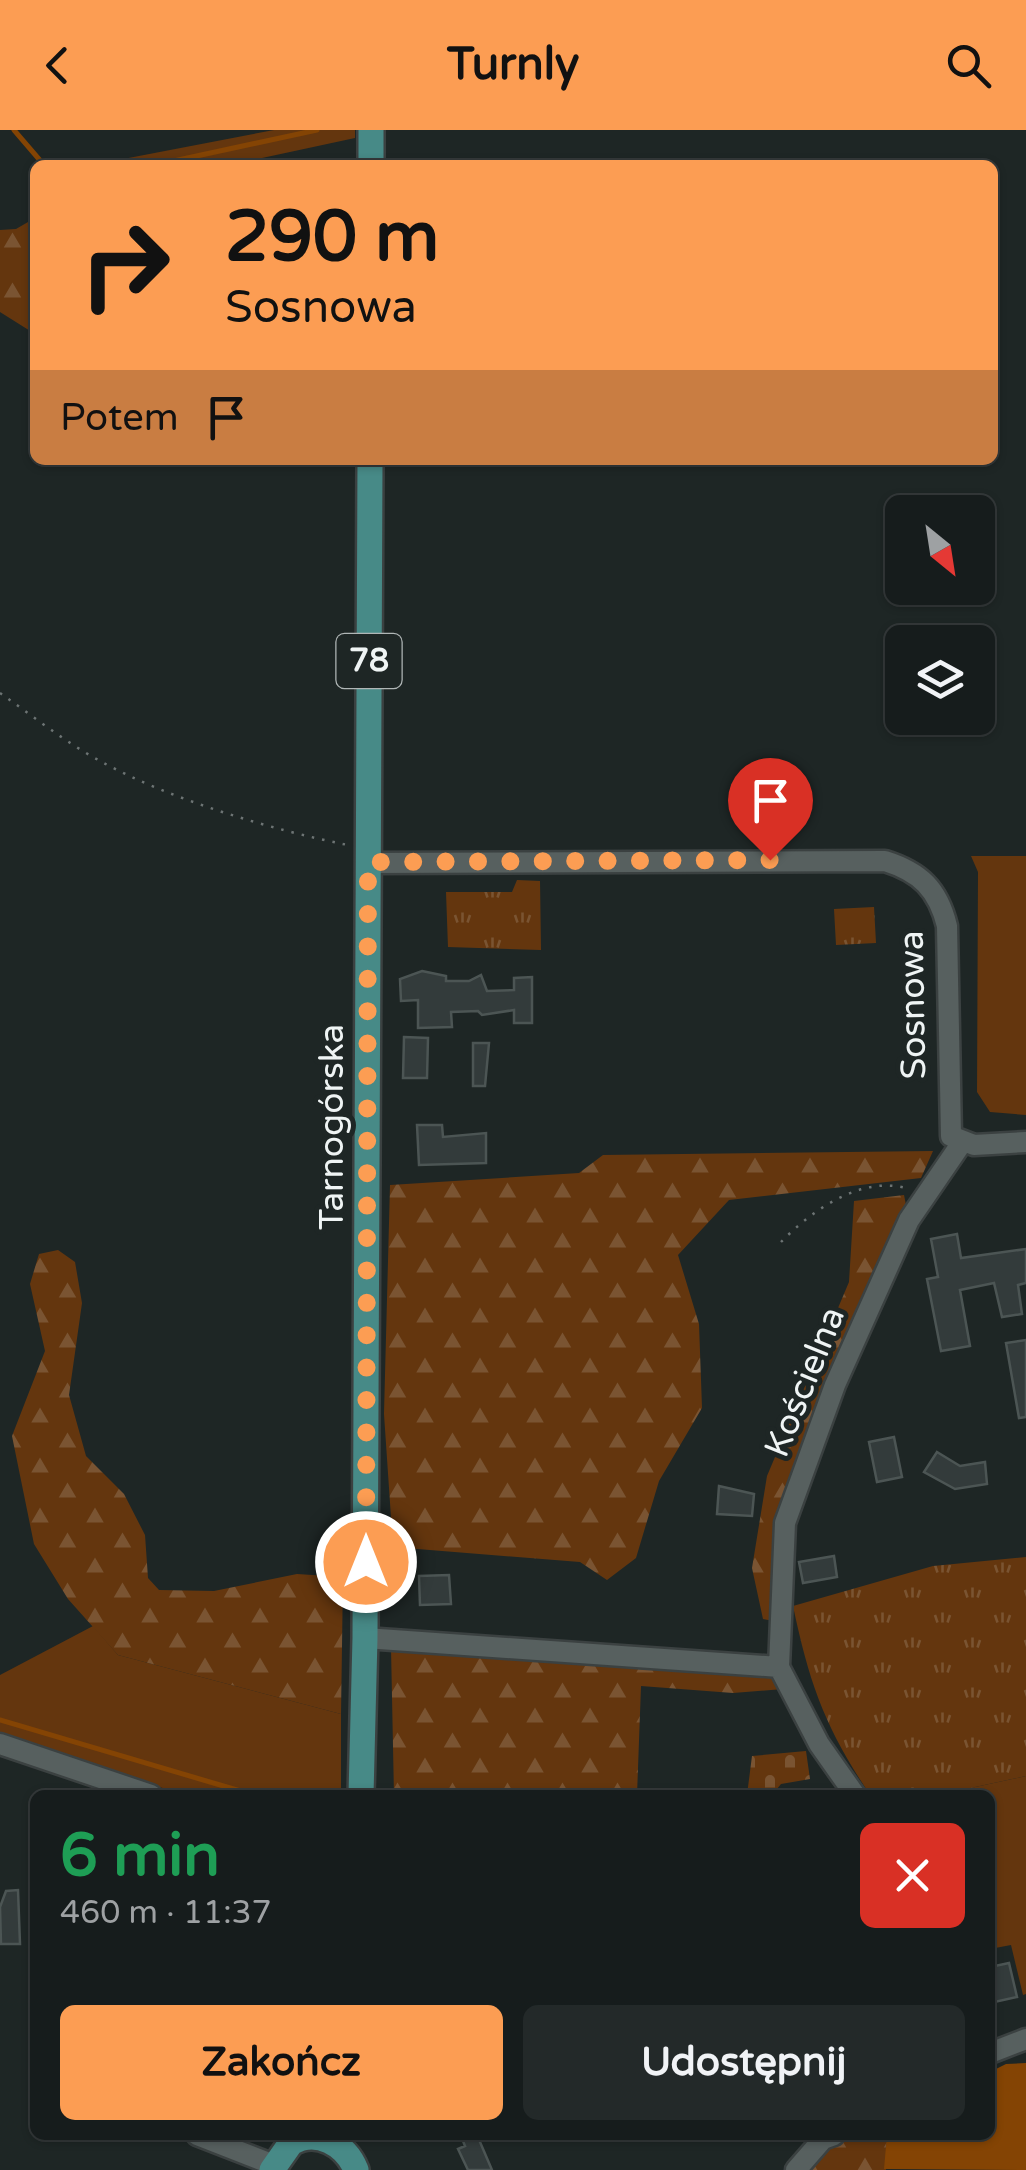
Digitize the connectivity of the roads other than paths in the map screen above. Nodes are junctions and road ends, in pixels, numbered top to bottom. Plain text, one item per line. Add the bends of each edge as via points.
1 (371, 130) edge
2 (371, 160) edge
3 (370, 465) edge
4 (368, 856) junction
5 (1026, 1142) edge
6 (961, 1144) junction
7 (365, 1638) junction
8 (779, 1667) junction
9 (0, 1744) edge
10 (137, 1790) edge
11 (361, 1790) edge
12 (850, 1790) edge
13 (1026, 2040) edge
14 (995, 2051) edge
15 (209, 2140) edge
16 (296, 2140) edge
17 (331, 2140) edge
18 (822, 2140) edge
19 (273, 2167) edge
20 (356, 2170) edge
21 (796, 2170) edge

1 - 2 main road
3 - 4 main road, Tarnogórska / 78
4 - 6 street, Sosnowa via 846,861 910,870 942,903 947,926 948,1126
4 - 7 main road, Tarnogórska / 78
5 - 6 street
6 - 8 street, Kościelna via 924,1194 835,1385 785,1522
7 - 8 street
7 - 11 main road, Tarnogórska / 78
8 - 12 street, Kościelna via 814,1743
9 - 10 street
13 - 14 street
15 - 19 street
16 - 19 main road
17 - 20 main road
18 - 21 street

